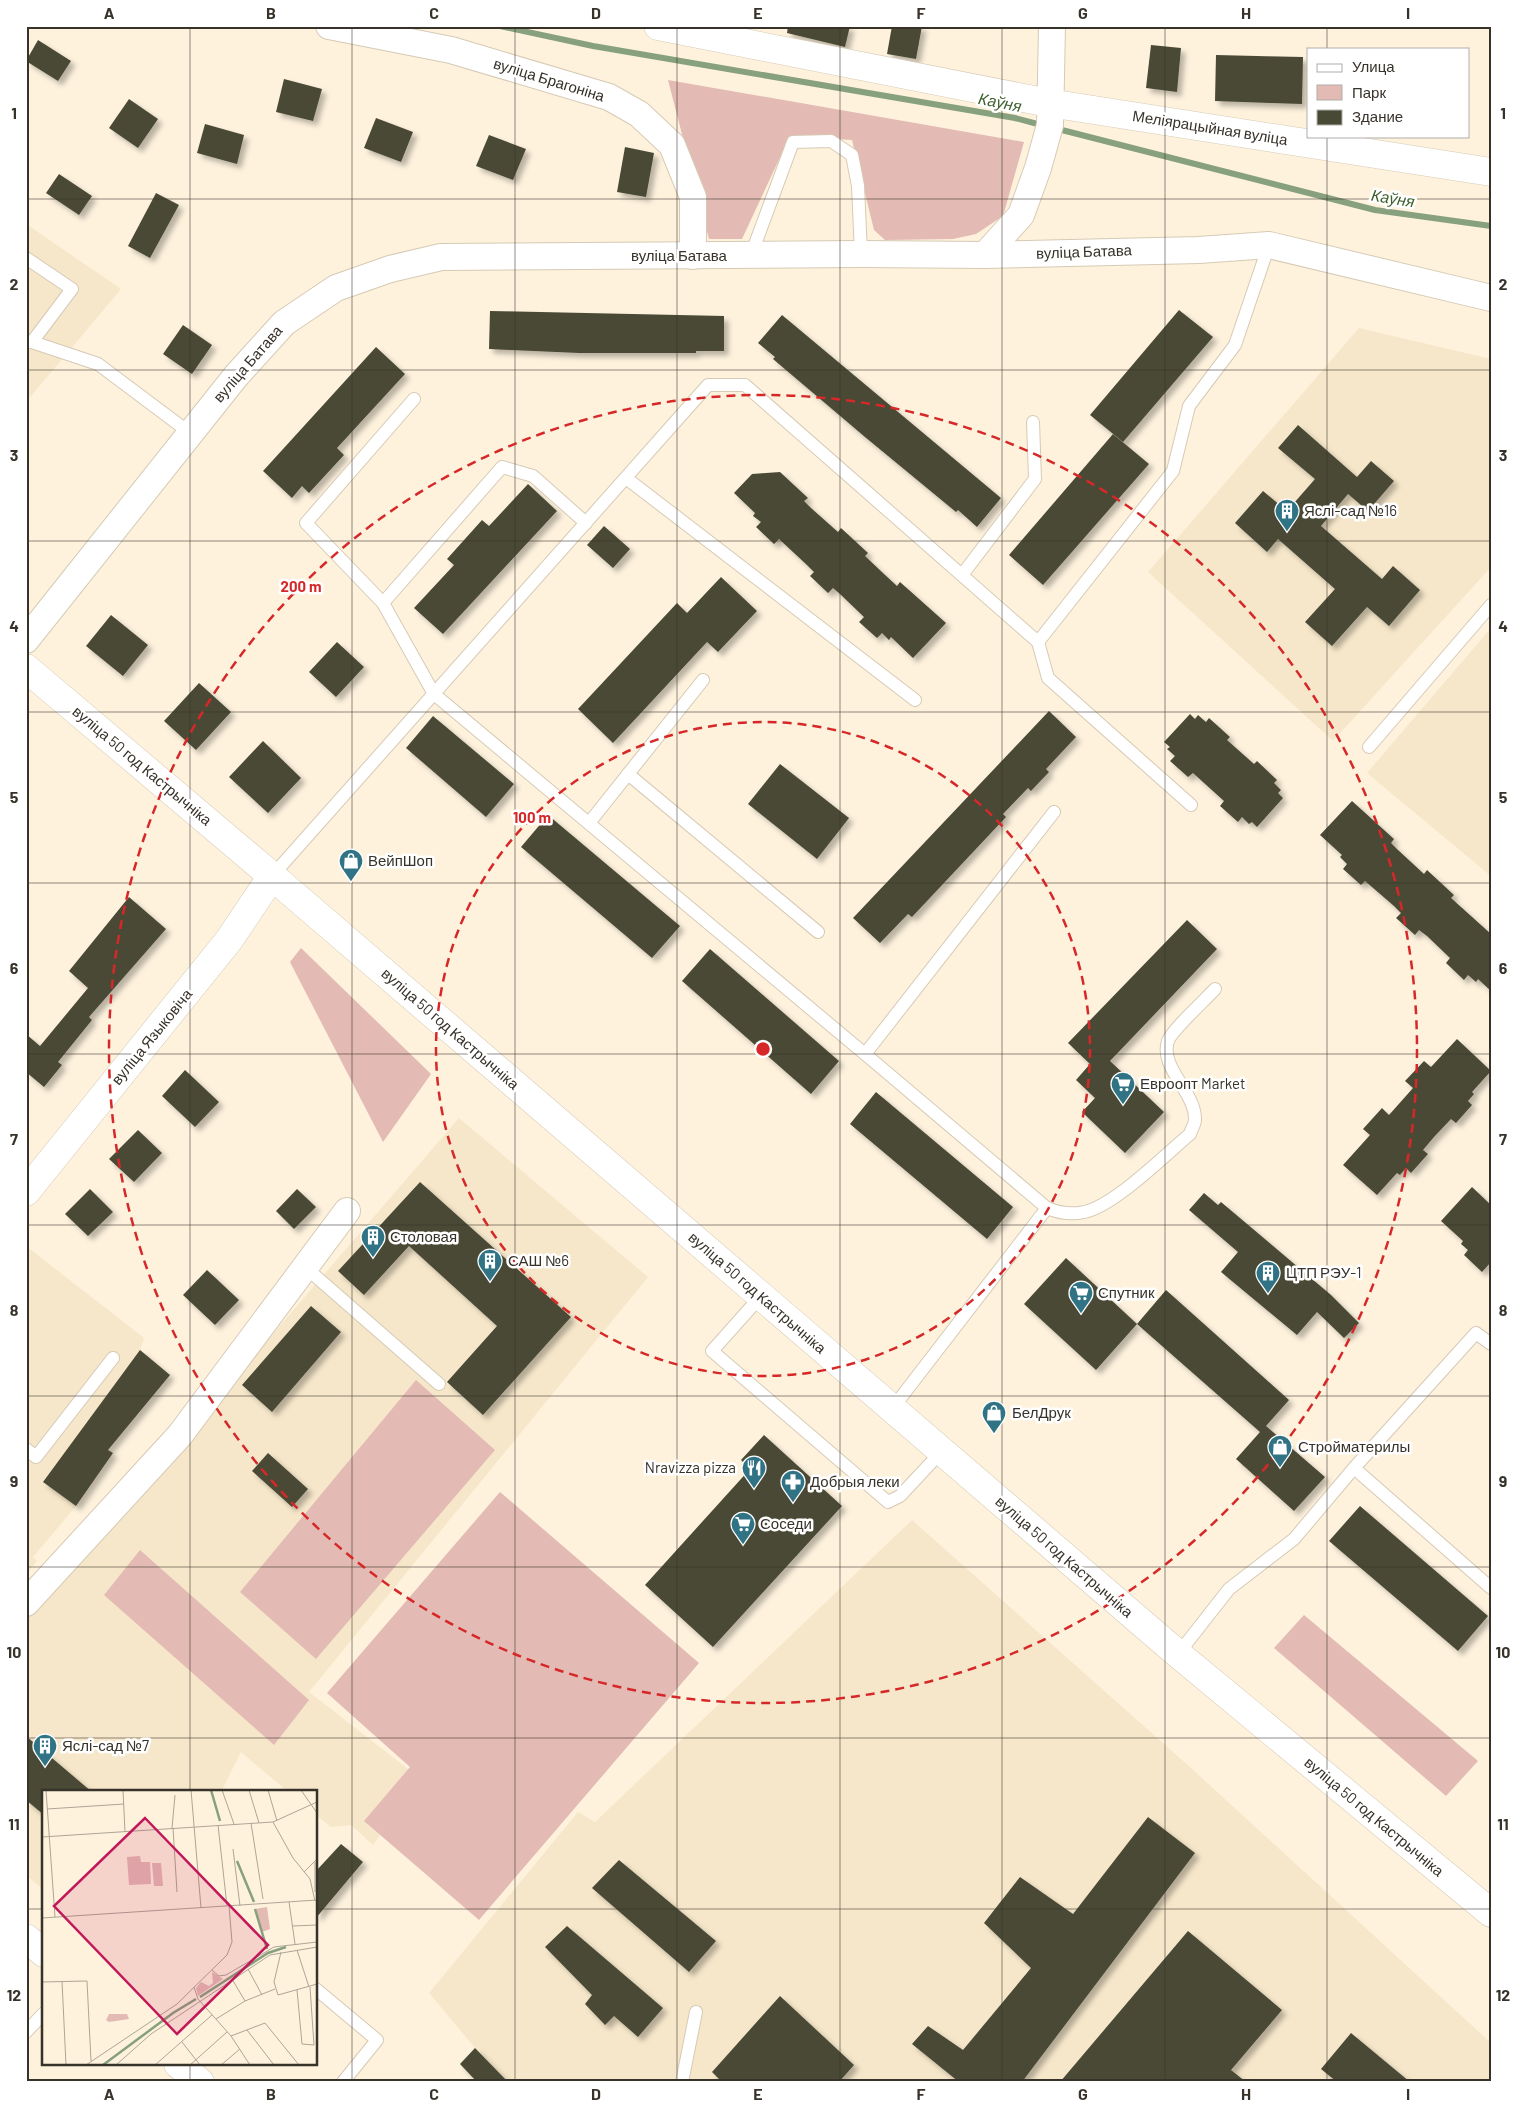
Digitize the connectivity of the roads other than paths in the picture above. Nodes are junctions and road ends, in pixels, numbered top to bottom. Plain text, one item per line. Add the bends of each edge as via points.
1 (329, 26) edge
2 (658, 26) edge
3 (1052, 26) edge
4 (1049, 114) junction
5 (1491, 172) edge
6 (1269, 245) junction
7 (861, 254) junction
8 (751, 255) junction
9 (693, 256) junction
10 (985, 256) junction
11 (26, 258) edge
12 (1491, 298) edge
13 (29, 342) edge
14 (414, 399) dead end
15 (1033, 422) dead end
16 (190, 433) junction
17 (626, 478) junction
18 (586, 523) junction
19 (962, 575) junction
20 (384, 603) junction
21 (1491, 605) edge
22 (26, 640) edge
23 (1038, 642) junction
24 (28, 673) edge
25 (703, 680) dead end
26 (434, 694) junction
27 (915, 700) dead end
28 (1369, 747) dead end
29 (628, 774) junction
30 (1191, 805) dead end
31 (1054, 812) dead end
32 (589, 823) junction
33 (272, 876) junction
34 (818, 932) dead end
35 (1215, 990) dead end
36 (866, 1054) junction
37 (26, 1192) edge
38 (1047, 1208) junction
39 (347, 1211) dead end
40 (305, 1267) junction
41 (761, 1296) junction
42 (1491, 1344) edge
43 (113, 1358) dead end
44 (439, 1384) dead end
45 (892, 1408) junction
46 (26, 1449) edge
47 (942, 1451) junction
48 (1354, 1468) junction
49 (1491, 1588) edge
50 (26, 1603) edge
51 (1178, 1654) junction
52 (1491, 1913) edge
53 (26, 1938) edge
54 (42, 1951) edge
55 (318, 1991) edge
56 (696, 2012) dead end
57 (42, 2015) edge
58 (26, 2032) edge
59 (180, 2066) edge
60 (200, 2082) edge
61 (343, 2082) edge
62 (682, 2082) edge

1 - 9 street, вуліца Брагоніна via 451,50 609,97 640,114 672,145 693,197
2 - 4 main road
3 - 4 street
4 - 5 main road, Меліярацыйная вуліца
4 - 10 street via 1038,168 1021,215
6 - 10 street, вуліца Батава
6 - 12 street, вуліца Батава
6 - 23 lane via 1235,344 1189,406 1173,471
7 - 8 street, вуліца Батава
7 - 8 lane via 858,186 852,155 831,141 793,142
7 - 10 street, вуліца Батава
8 - 9 street, вуліца Батава
9 - 16 street, вуліца Батава via 441,257 390,268 336,288 284,323
11 - 13 lane via 72,289
13 - 16 lane via 98,364
14 - 20 lane via 306,523
15 - 19 lane via 1035,479
16 - 22 street, вуліца Батава
17 - 18 lane
17 - 19 lane via 708,385 745,385
17 - 27 lane
18 - 20 lane via 533,476 502,467
18 - 26 lane
19 - 23 lane
20 - 26 lane
21 - 28 lane
23 - 30 lane via 1048,678
24 - 33 main road, вуліца 50 год Кастрычніка
25 - 29 lane
26 - 32 lane
26 - 33 lane
29 - 32 lane
29 - 34 lane
31 - 36 lane
32 - 36 lane
33 - 37 main road, вуліца Языковіча via 230,940
33 - 41 main road, вуліца 50 год Кастрычніка
35 - 38 lane via 1168,1040 1170,1064 1190,1100 1195,1120 1190,1134 1110,1200 1086,1212 1062,1214
36 - 38 lane
38 - 45 lane
39 - 40 street
40 - 44 lane
40 - 50 street via 180,1435
41 - 45 main road, вуліца 50 год Кастрычніка
41 - 47 lane via 712,1351 768,1400 888,1502 900,1496
42 - 48 lane via 1476,1333
43 - 46 lane via 36,1457
45 - 47 main road, вуліца 50 год Кастрычніка
47 - 51 main road, вуліца 50 год Кастрычніка
48 - 49 lane
48 - 51 lane via 1294,1540 1229,1589
51 - 52 main road, вуліца 50 год Кастрычніка
53 - 54 main road
55 - 61 lane via 377,2040
56 - 62 lane
57 - 58 lane
59 - 60 main road

